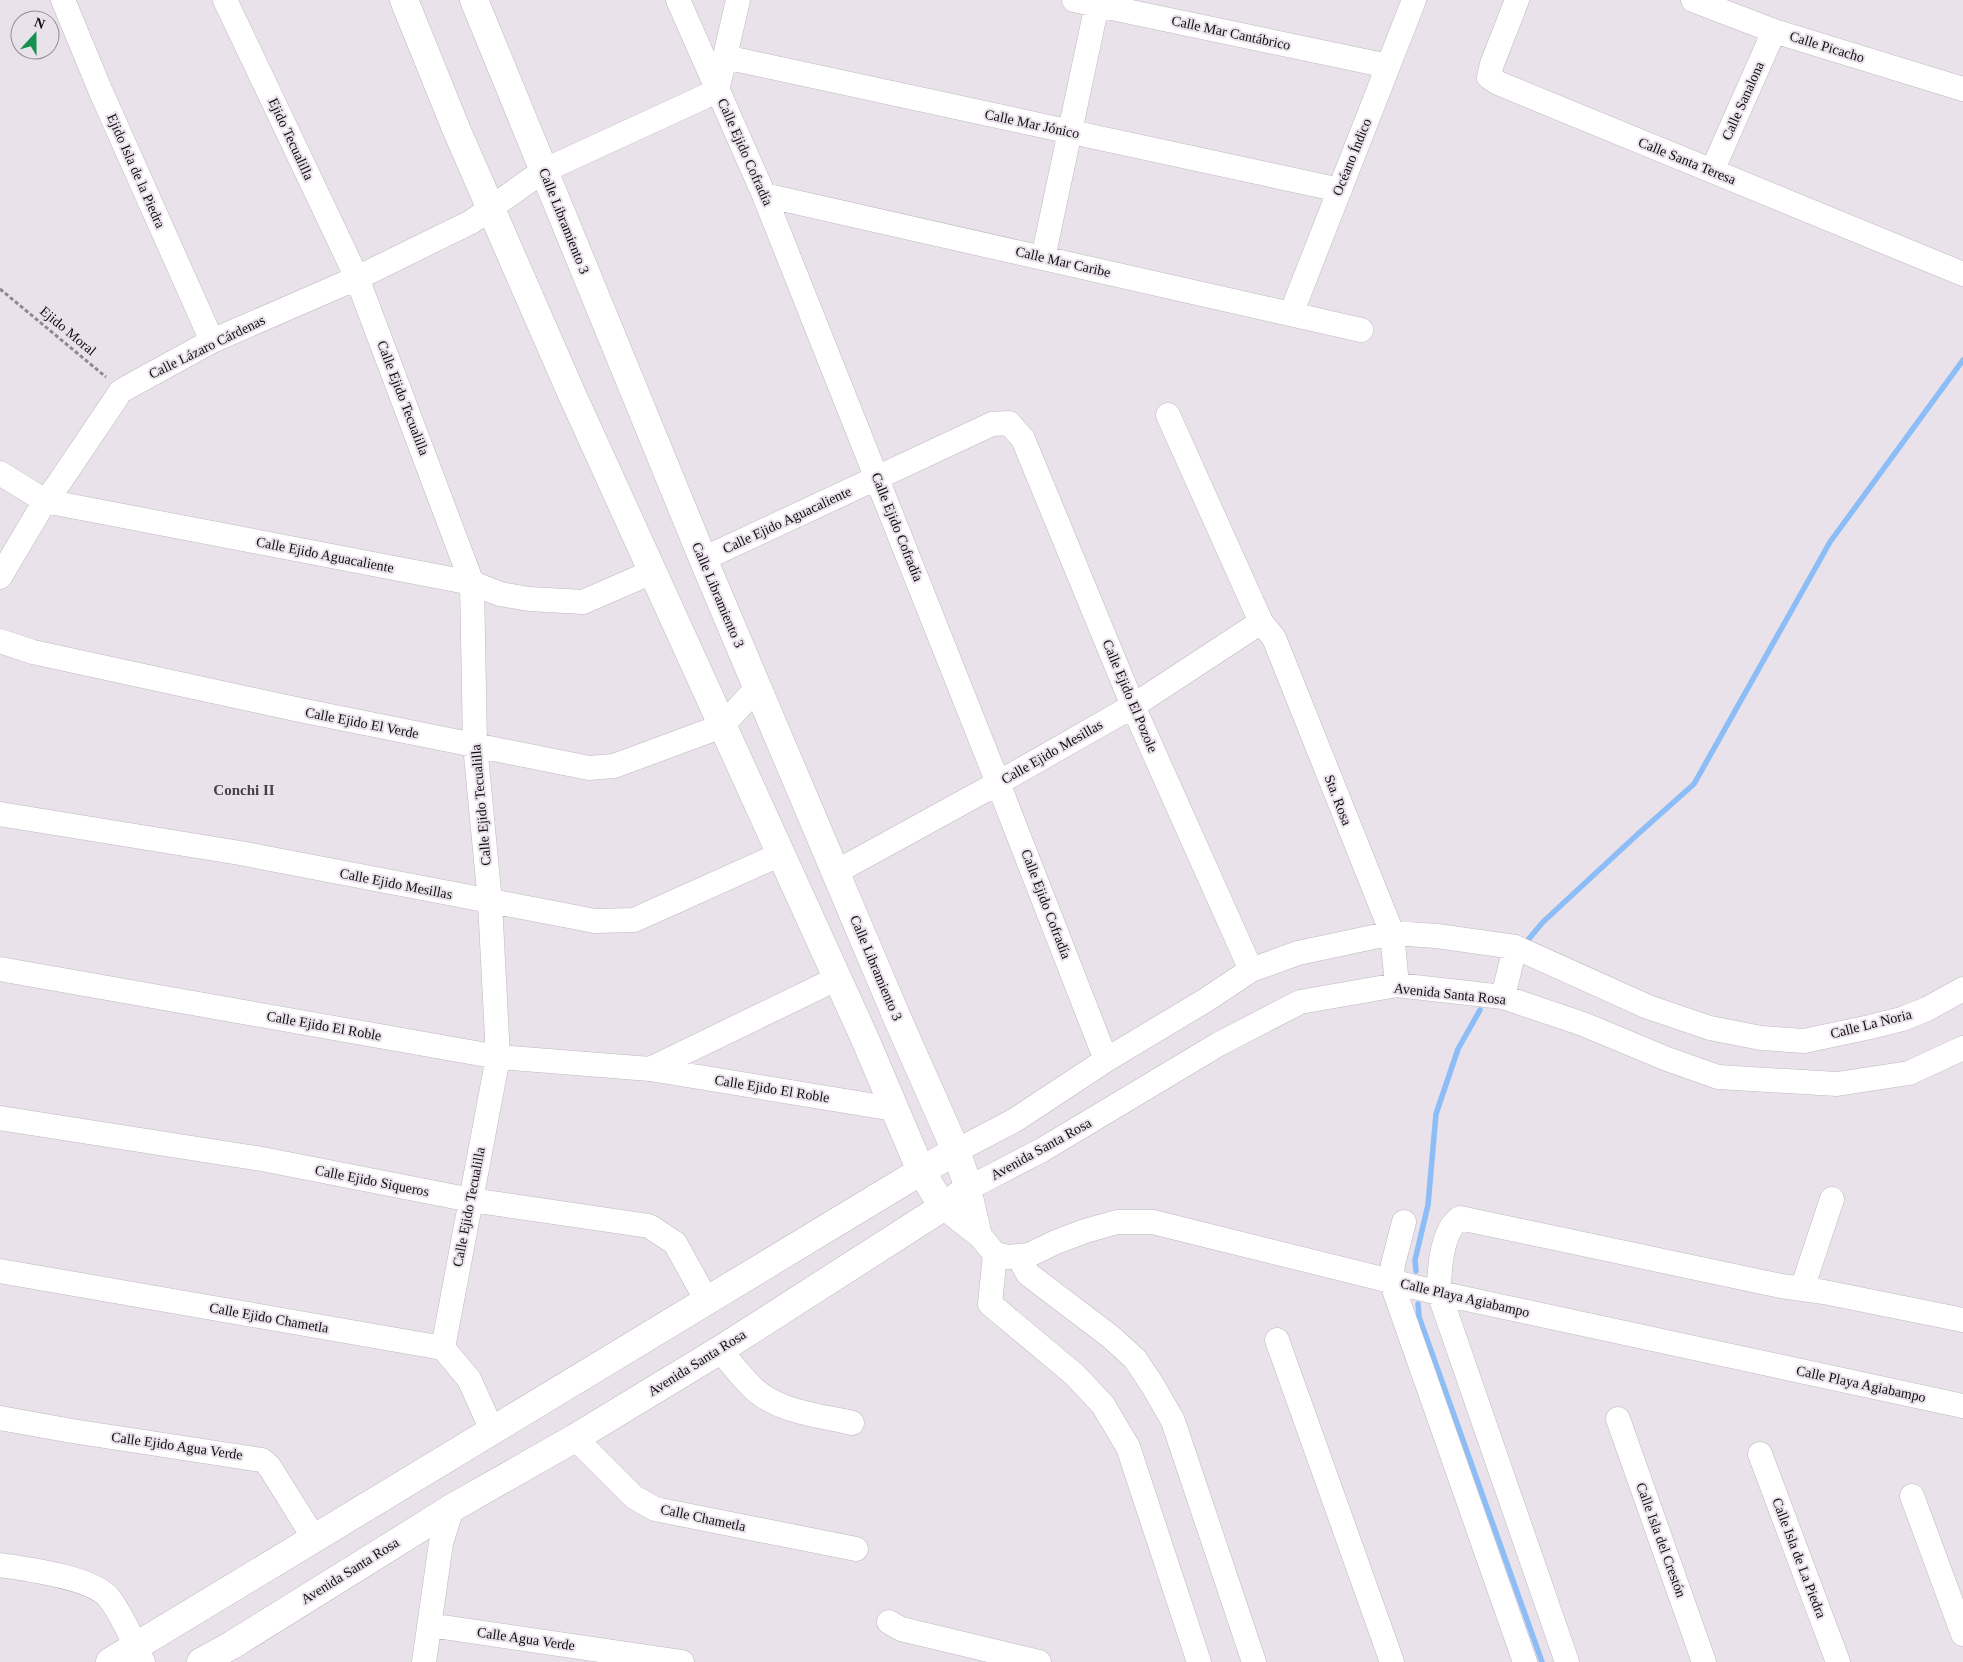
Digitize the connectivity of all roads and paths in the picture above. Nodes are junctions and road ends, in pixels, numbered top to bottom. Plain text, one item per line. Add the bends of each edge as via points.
1 (63, 0) edge
2 (225, 0) edge
3 (404, 0) edge
4 (474, 0) edge
5 (678, 0) edge
6 (738, 0) edge
7 (1414, 0) edge
8 (1516, 0) edge
9 (1693, 0) edge
10 (1089, 2) edge
11 (1774, 31) junction
12 (725, 57) junction
13 (1388, 66) junction
14 (1963, 89) edge
15 (718, 91) junction
16 (1069, 132) junction
17 (543, 171) junction
18 (1712, 171) junction
19 (1340, 190) junction
20 (764, 194) junction
21 (492, 206) junction
22 (1043, 258) junction
23 (1963, 274) edge
24 (357, 278) junction
25 (0, 288) edge
26 (1291, 314) junction
27 (1361, 330) dead end
28 (212, 341) junction
29 (121, 391) junction
30 (1168, 415) dead end
31 (1009, 424) joint
32 (0, 473) edge
33 (878, 478) junction
34 (45, 501) junction
35 (703, 559) junction
36 (652, 572) junction
37 (0, 577) edge
38 (472, 583) junction
39 (1261, 622) junction
40 (0, 642) edge
41 (757, 688) junction
42 (1133, 706) junction
43 (722, 726) junction
44 (475, 745) junction
45 (998, 783) junction
46 (0, 814) edge
47 (781, 854) junction
48 (836, 872) junction
49 (490, 902) junction
50 (1392, 934) junction
51 (1515, 947) junction
52 (0, 970) edge
53 (1251, 970) junction
54 (838, 978) junction
55 (1397, 985) junction
56 (1963, 989) edge
57 (1503, 997) junction
58 (1963, 1048) edge
59 (498, 1057) junction
60 (1106, 1060) junction
61 (650, 1069) junction
62 (894, 1109) junction
63 (0, 1118) edge
64 (956, 1152) junction
65 (921, 1171) junction
66 (970, 1188) junction
67 (1832, 1199) dead end
68 (471, 1200) junction
69 (942, 1207) junction
70 (1404, 1222) dead end
71 (987, 1245) junction
72 (1018, 1256) junction
73 (0, 1271) edge
74 (1391, 1281) junction
75 (1802, 1289) junction
76 (1438, 1293) junction
77 (707, 1301) junction
78 (1963, 1320) edge
79 (1276, 1340) dead end
80 (443, 1348) junction
81 (720, 1350) junction
82 (1963, 1406) edge
83 (0, 1418) edge
84 (1618, 1419) dead end
85 (852, 1423) dead end
86 (492, 1430) junction
87 (574, 1438) junction
88 (1760, 1454) dead end
89 (1912, 1496) dead end
90 (452, 1508) junction
91 (314, 1538) junction
92 (856, 1549) dead end
93 (0, 1565) edge
94 (889, 1622) dead end
95 (429, 1626) junction
96 (1963, 1634) edge
97 (230, 1653) edge
98 (140, 1654) edge
99 (110, 1662) edge
100 (201, 1662) edge
101 (424, 1662) edge
102 (682, 1662) edge
103 (1039, 1662) edge
104 (1199, 1662) edge
105 (1254, 1662) edge
106 (1392, 1662) edge
107 (1525, 1662) edge
108 (1567, 1662) edge
109 (1704, 1662) edge
110 (1838, 1662) edge

1 - 28 street, Ejido Isla de la Piedra
2 - 24 street, Ejido Tecualilla
3 - 21 street
4 - 17 street, Calle Libramiento 3
5 - 15 street, Calle Ejido Cofradía
6 - 12 street
7 - 13 street, Océano Índico
8 - 18 street, Calle Santa Teresa via 1489,77 1506,87
9 - 11 street, Calle Picacho
10 - 13 street, Calle Mar Cantábrico
10 - 16 street
11 - 14 street, Calle Picacho
11 - 18 street, Calle Sanalona
12 - 15 street
12 - 16 street, Calle Mar Jónico
13 - 19 street, Océano Índico
15 - 17 street, Calle Lázaro Cárdenas
15 - 20 street, Calle Ejido Cofradía
16 - 19 street, Calle Mar Jónico
16 - 22 street
17 - 21 street, Calle Lázaro Cárdenas
17 - 35 street, Calle Libramiento 3
18 - 23 street, Calle Santa Teresa
19 - 26 street, Océano Índico
20 - 22 street, Calle Mar Caribe
20 - 33 street, Calle Ejido Cofradía
21 - 24 street, Calle Lázaro Cárdenas via 471,222
21 - 36 street
22 - 26 street, Calle Mar Caribe
24 - 28 street, Calle Lázaro Cárdenas
24 - 38 street, Calle Ejido Tecualilla
25 - 29 path, Ejido Moral
26 - 27 street, Calle Mar Caribe
28 - 29 street, Calle Lázaro Cárdenas
29 - 34 street, Calle Lázaro Cárdenas
30 - 39 street, Sta. Rosa
31 - 33 street, Calle Ejido Aguacaliente via 992,424
31 - 42 street, Calle Ejido El Pozole via 1023,439
32 - 34 street, Calle Ejido Aguacaliente
33 - 35 street, Calle Ejido Aguacaliente
33 - 45 street, Calle Ejido Cofradía
34 - 37 street, Calle Lázaro Cárdenas
34 - 38 street, Calle Ejido Aguacaliente
35 - 41 street, Calle Libramiento 3
36 - 38 street, Calle Ejido Aguacaliente via 583,602 500,594
36 - 43 street
38 - 44 street, Calle Ejido Tecualilla
39 - 42 street, Calle Ejido Mesillas
39 - 50 street, Sta. Rosa via 1274,638
40 - 44 street, Calle Ejido El Verde via 300,710
41 - 43 street
41 - 48 street, Calle Libramiento 3
42 - 45 street, Calle Ejido Mesillas
42 - 53 street, Calle Ejido El Pozole
43 - 44 street, Calle Ejido El Verde via 614,766 589,768
43 - 47 street
44 - 49 street, Calle Ejido Tecualilla
45 - 48 street, Calle Ejido Mesillas
45 - 60 street, Calle Ejido Cofradía
46 - 49 street, Calle Ejido Mesillas via 240,853
47 - 49 street, Calle Ejido Mesillas via 634,920 594,921
47 - 54 street
48 - 64 street, Calle Libramiento 3
49 - 59 street, Calle Ejido Tecualilla
50 - 51 street via 1437,936
50 - 53 street via 1298,953
50 - 55 street, Sta. Rosa
51 - 56 street, Calle La Noria via 1648,1007 1710,1028 1761,1038 1804,1041 1902,1019
51 - 57 street
52 - 59 street, Calle Ejido El Roble
53 - 60 street
54 - 61 street
54 - 62 street
55 - 57 street, Avenida Santa Rosa
55 - 66 street, Avenida Santa Rosa via 1300,1002 1219,1044 1042,1150
57 - 58 street, Avenida Santa Rosa via 1583,1024 1718,1077 1837,1084 1910,1073
59 - 61 street, Calle Ejido El Roble
59 - 68 street, Calle Ejido Tecualilla
60 - 64 street via 1015,1120
61 - 62 street, Calle Ejido El Roble
62 - 65 street
63 - 68 street, Calle Ejido Siqueros via 262,1159
64 - 65 street
64 - 66 street, Calle Libramiento 3
65 - 69 street
65 - 77 street
66 - 69 street, Avenida Santa Rosa
66 - 71 street
67 - 75 street
68 - 77 street, Calle Ejido Siqueros via 649,1226 675,1243
68 - 80 street, Calle Ejido Tecualilla
69 - 71 street
69 - 81 street, Avenida Santa Rosa
70 - 74 street
71 - 72 street, Calle Playa Agiabampo via 1008,1257
71 - 104 street via 990,1304 1075,1375 1103,1405 1128,1447
72 - 74 street, Calle Playa Agiabampo via 1029,1256 1056,1242 1117,1222 1153,1222
72 - 105 street via 1028,1274 1135,1359 1153,1386 1173,1422
73 - 80 street, Calle Ejido Chametla
74 - 76 street, Calle Playa Agiabampo
74 - 107 street
75 - 76 street via 1460,1218 1453,1223 1445,1243
75 - 78 street
76 - 82 street, Calle Playa Agiabampo
76 - 108 street
77 - 86 street
79 - 106 street
80 - 86 street via 469,1379
81 - 85 street via 752,1387 769,1400 787,1408
81 - 87 street, Avenida Santa Rosa
83 - 91 street, Calle Ejido Agua Verde via 262,1460 270,1466
84 - 109 street, Calle Isla del Crestón
86 - 91 street
87 - 90 street, Avenida Santa Rosa
87 - 92 street, Calle Chametla via 634,1497 655,1509
88 - 110 street, Calle Isla de La Piedra
89 - 96 street
90 - 95 street via 441,1543
90 - 97 street, Avenida Santa Rosa
91 - 98 street
93 - 98 street via 62,1575 95,1588 108,1597
94 - 103 street via 901,1629
95 - 101 street
95 - 102 street, Calle Agua Verde
97 - 100 street, Avenida Santa Rosa
98 - 99 street

